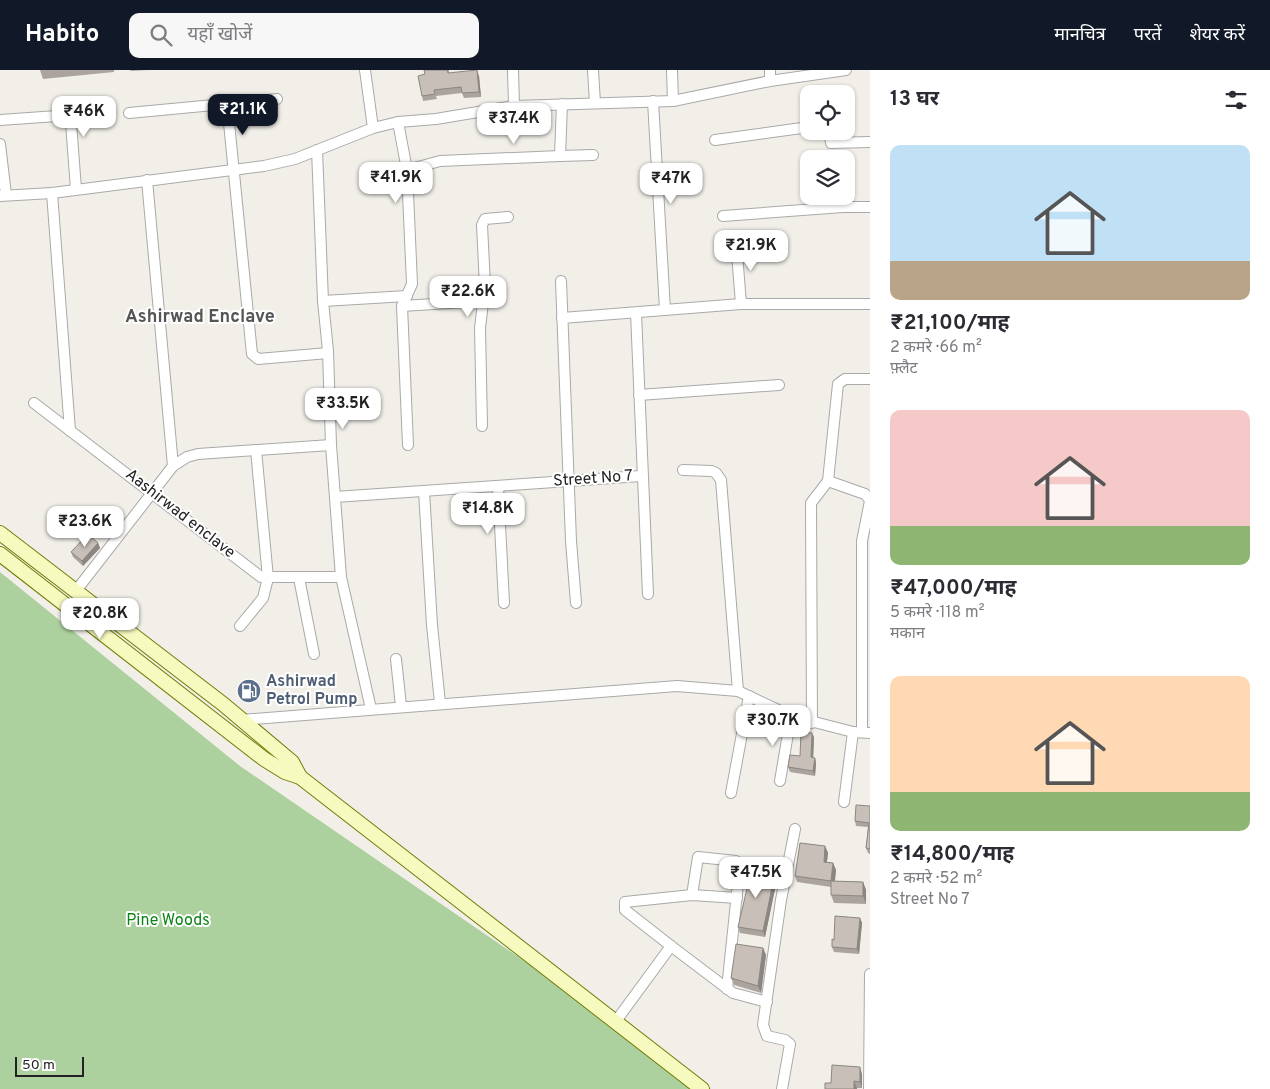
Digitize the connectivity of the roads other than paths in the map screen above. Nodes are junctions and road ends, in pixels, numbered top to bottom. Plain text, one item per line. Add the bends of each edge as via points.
1 (366, 70) edge
2 (512, 70) edge
3 (593, 70) edge
4 (672, 70) edge
5 (770, 70) edge
6 (846, 70) edge
7 (770, 81) junction
8 (277, 99) dead end
9 (653, 101) junction
10 (673, 101) junction
11 (227, 103) junction
12 (595, 103) junction
13 (562, 104) junction
14 (514, 106) junction
15 (128, 114) dead end
16 (0, 120) edge
17 (398, 122) junction
18 (373, 128) junction
19 (800, 128) edge
20 (715, 140) dead end
21 (830, 140) edge
22 (870, 142) edge
23 (0, 144) edge
24 (317, 150) junction
25 (593, 155) dead end
26 (560, 156) junction
27 (407, 170) junction
28 (233, 171) junction
29 (147, 180) junction
30 (76, 189) junction
31 (52, 192) junction
32 (3, 196) edge
33 (870, 207) edge
34 (723, 216) dead end
35 (508, 217) dead end
36 (736, 241) dead end
37 (561, 281) dead end
38 (407, 296) junction
39 (323, 301) junction
40 (482, 301) junction
41 (741, 304) junction
42 (870, 304) edge
43 (402, 306) junction
44 (665, 310) junction
45 (636, 313) junction
46 (562, 318) junction
47 (328, 353) junction
48 (870, 379) edge
49 (779, 385) dead end
50 (639, 395) junction
51 (34, 403) dead end
52 (482, 426) dead end
53 (70, 431) junction
54 (331, 445) junction
55 (408, 445) dead end
56 (256, 450) junction
57 (173, 466) junction
58 (683, 470) dead end
59 (641, 476) junction
60 (570, 481) junction
61 (828, 481) junction
62 (498, 486) junction
63 (424, 491) junction
64 (154, 493) junction
65 (335, 496) junction
66 (870, 500) edge
67 (0, 532) edge
68 (0, 545) edge
69 (0, 554) edge
70 (341, 577) junction
71 (268, 578) junction
72 (299, 578) junction
73 (75, 592) junction
74 (648, 594) dead end
75 (504, 603) dead end
76 (576, 603) dead end
77 (240, 626) dead end
78 (314, 654) dead end
79 (396, 659) dead end
80 (738, 691) junction
81 (749, 696) junction
82 (440, 703) junction
83 (401, 706) junction
84 (371, 709) junction
85 (791, 716) junction
86 (241, 720) junction
87 (812, 722) junction
88 (862, 732) edge
89 (300, 777) junction
90 (780, 781) dead end
91 (731, 793) dead end
92 (844, 802) dead end
93 (795, 829) dead end
94 (692, 895) junction
95 (737, 898) junction
96 (671, 946) junction
97 (870, 974) edge
98 (726, 989) junction
99 (767, 1002) junction
100 (616, 1021) junction
101 (702, 1089) edge
102 (782, 1089) edge
103 (869, 1089) edge

1 - 18 street
2 - 14 street
3 - 12 street
4 - 10 street
5 - 7 street
6 - 7 street
7 - 10 street
8 - 11 street
9 - 10 street
9 - 12 street
9 - 44 street
11 - 15 street
11 - 28 street
12 - 13 street
13 - 14 street
13 - 26 street
14 - 17 street
16 - 30 street via 68,118
17 - 18 street
17 - 27 street
18 - 24 street
19 - 20 street
21 - 22 street via 831,143
23 - 32 street
24 - 28 street via 278,163
24 - 39 street
25 - 26 street
26 - 27 street via 440,161
27 - 38 street via 412,284
28 - 29 street
28 - 47 street via 252,354 258,359
29 - 30 street
29 - 57 street
30 - 31 street
31 - 32 street
31 - 53 street
33 - 34 street
35 - 40 street via 489,217 483,222 485,286
36 - 41 street
37 - 46 street
38 - 39 street
38 - 43 street
39 - 47 street
40 - 43 street
40 - 52 street
41 - 42 street
41 - 44 street
43 - 55 street
44 - 45 street
45 - 46 street
45 - 50 street
46 - 60 street
47 - 54 street
48 - 61 street via 845,379 838,384
49 - 50 street
50 - 59 street
51 - 53 street, Aashirwad enclave
53 - 64 street, Aashirwad enclave
54 - 56 street
54 - 65 street
56 - 57 street via 198,454
56 - 71 street
57 - 64 street
58 - 80 street via 716,472 721,480
59 - 60 street, Street No 7
59 - 74 street
60 - 62 street, Street No 7
60 - 76 street
61 - 66 street via 865,494
61 - 87 street via 813,498 810,509
62 - 63 street, Street No 7
62 - 75 street
63 - 65 street, Street No 7
63 - 82 street
64 - 71 street, Aashirwad enclave via 255,573
64 - 73 street
65 - 70 street
66 - 88 street via 862,541
67 - 73 main road
68 - 89 main road
69 - 89 main road via 264,759
70 - 72 street, Aashirwad enclave
70 - 84 street
71 - 72 street, Aashirwad enclave
71 - 77 street via 263,598
72 - 78 street
73 - 86 main road
79 - 83 street
80 - 81 street
80 - 82 street via 677,686
81 - 85 street
81 - 91 street
82 - 83 street
83 - 84 street
84 - 86 street
85 - 87 street
85 - 90 street
86 - 89 main road via 292,762
87 - 88 street
88 - 92 street
89 - 100 main road
93 - 99 street
94 - 95 street
94 - 95 street via 697,859 702,856 740,864
94 - 96 street via 625,902 625,910
95 - 98 street
96 - 98 street
96 - 100 street
97 - 103 street
98 - 99 street
99 - 102 street via 764,1034 790,1044
100 - 101 main road

